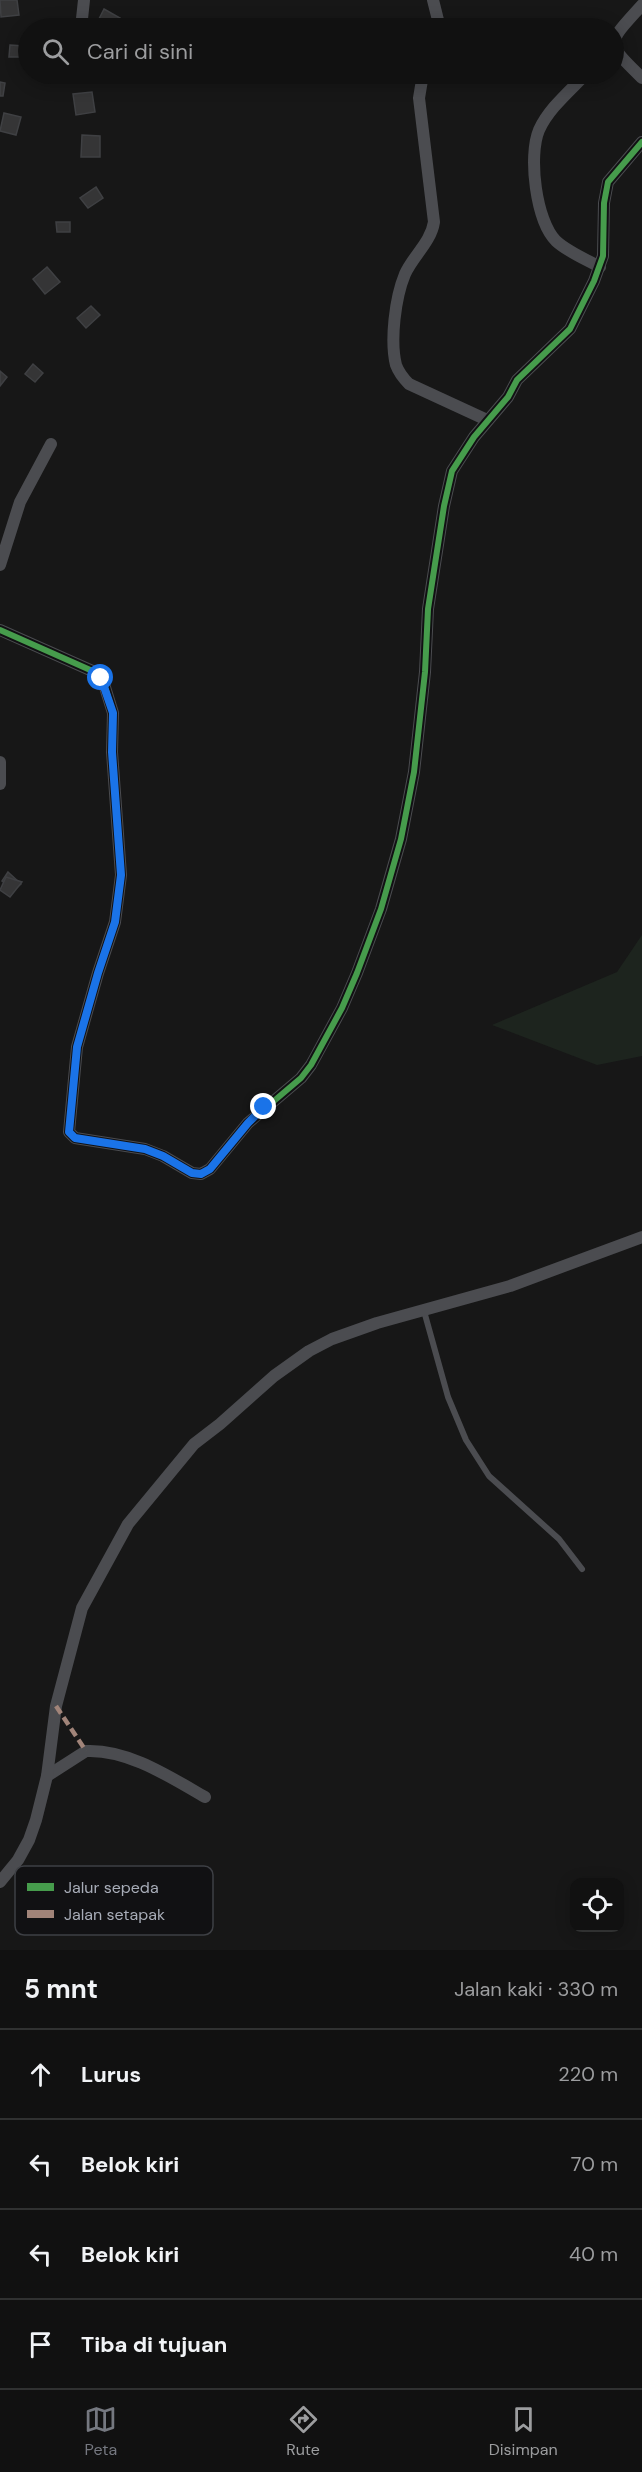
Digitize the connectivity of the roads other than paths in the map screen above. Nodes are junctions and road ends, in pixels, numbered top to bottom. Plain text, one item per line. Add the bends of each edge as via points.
1 (84, 0) edge
2 (433, 0) edge
3 (642, 5) edge
4 (82, 18) edge
5 (438, 18) edge
6 (624, 25) edge
7 (624, 61) edge
8 (642, 78) edge
9 (422, 84) edge
10 (577, 84) edge
11 (642, 142) edge
12 (600, 267) junction
13 (487, 420) junction
14 (51, 444) dead end
15 (0, 565) edge
16 (0, 630) edge
17 (0, 762) edge
18 (0, 784) edge
19 (642, 1237) edge
20 (424, 1311) junction
21 (582, 1569) dead end
22 (47, 1776) junction
23 (205, 1797) dead end
24 (0, 1882) edge

1 - 4 street
2 - 5 street
3 - 6 street
7 - 8 street
9 - 13 street via 434,222 405,274 394,328 396,365 409,384
10 - 12 street via 540,129 534,148 534,171 548,231 565,248
11 - 12 street via 608,182
12 - 13 street via 567,333 517,380
13 - 16 street via 452,471 428,609 414,772 401,839 365,952 342,1008 306,1072 248,1123 210,1169 201,1174 145,1149 75,1138 69,1132 77,1047 118,905 121,867 112,752 113,713 97,673
14 - 15 street via 20,502
17 - 18 street
19 - 20 street via 510,1286
20 - 21 lane via 448,1396 466,1440 489,1476 559,1539
20 - 22 street via 377,1323 309,1351 194,1444 171,1470 129,1524 82,1608 56,1706
22 - 23 street via 86,1751 93,1751 125,1757
22 - 24 street via 29,1840

